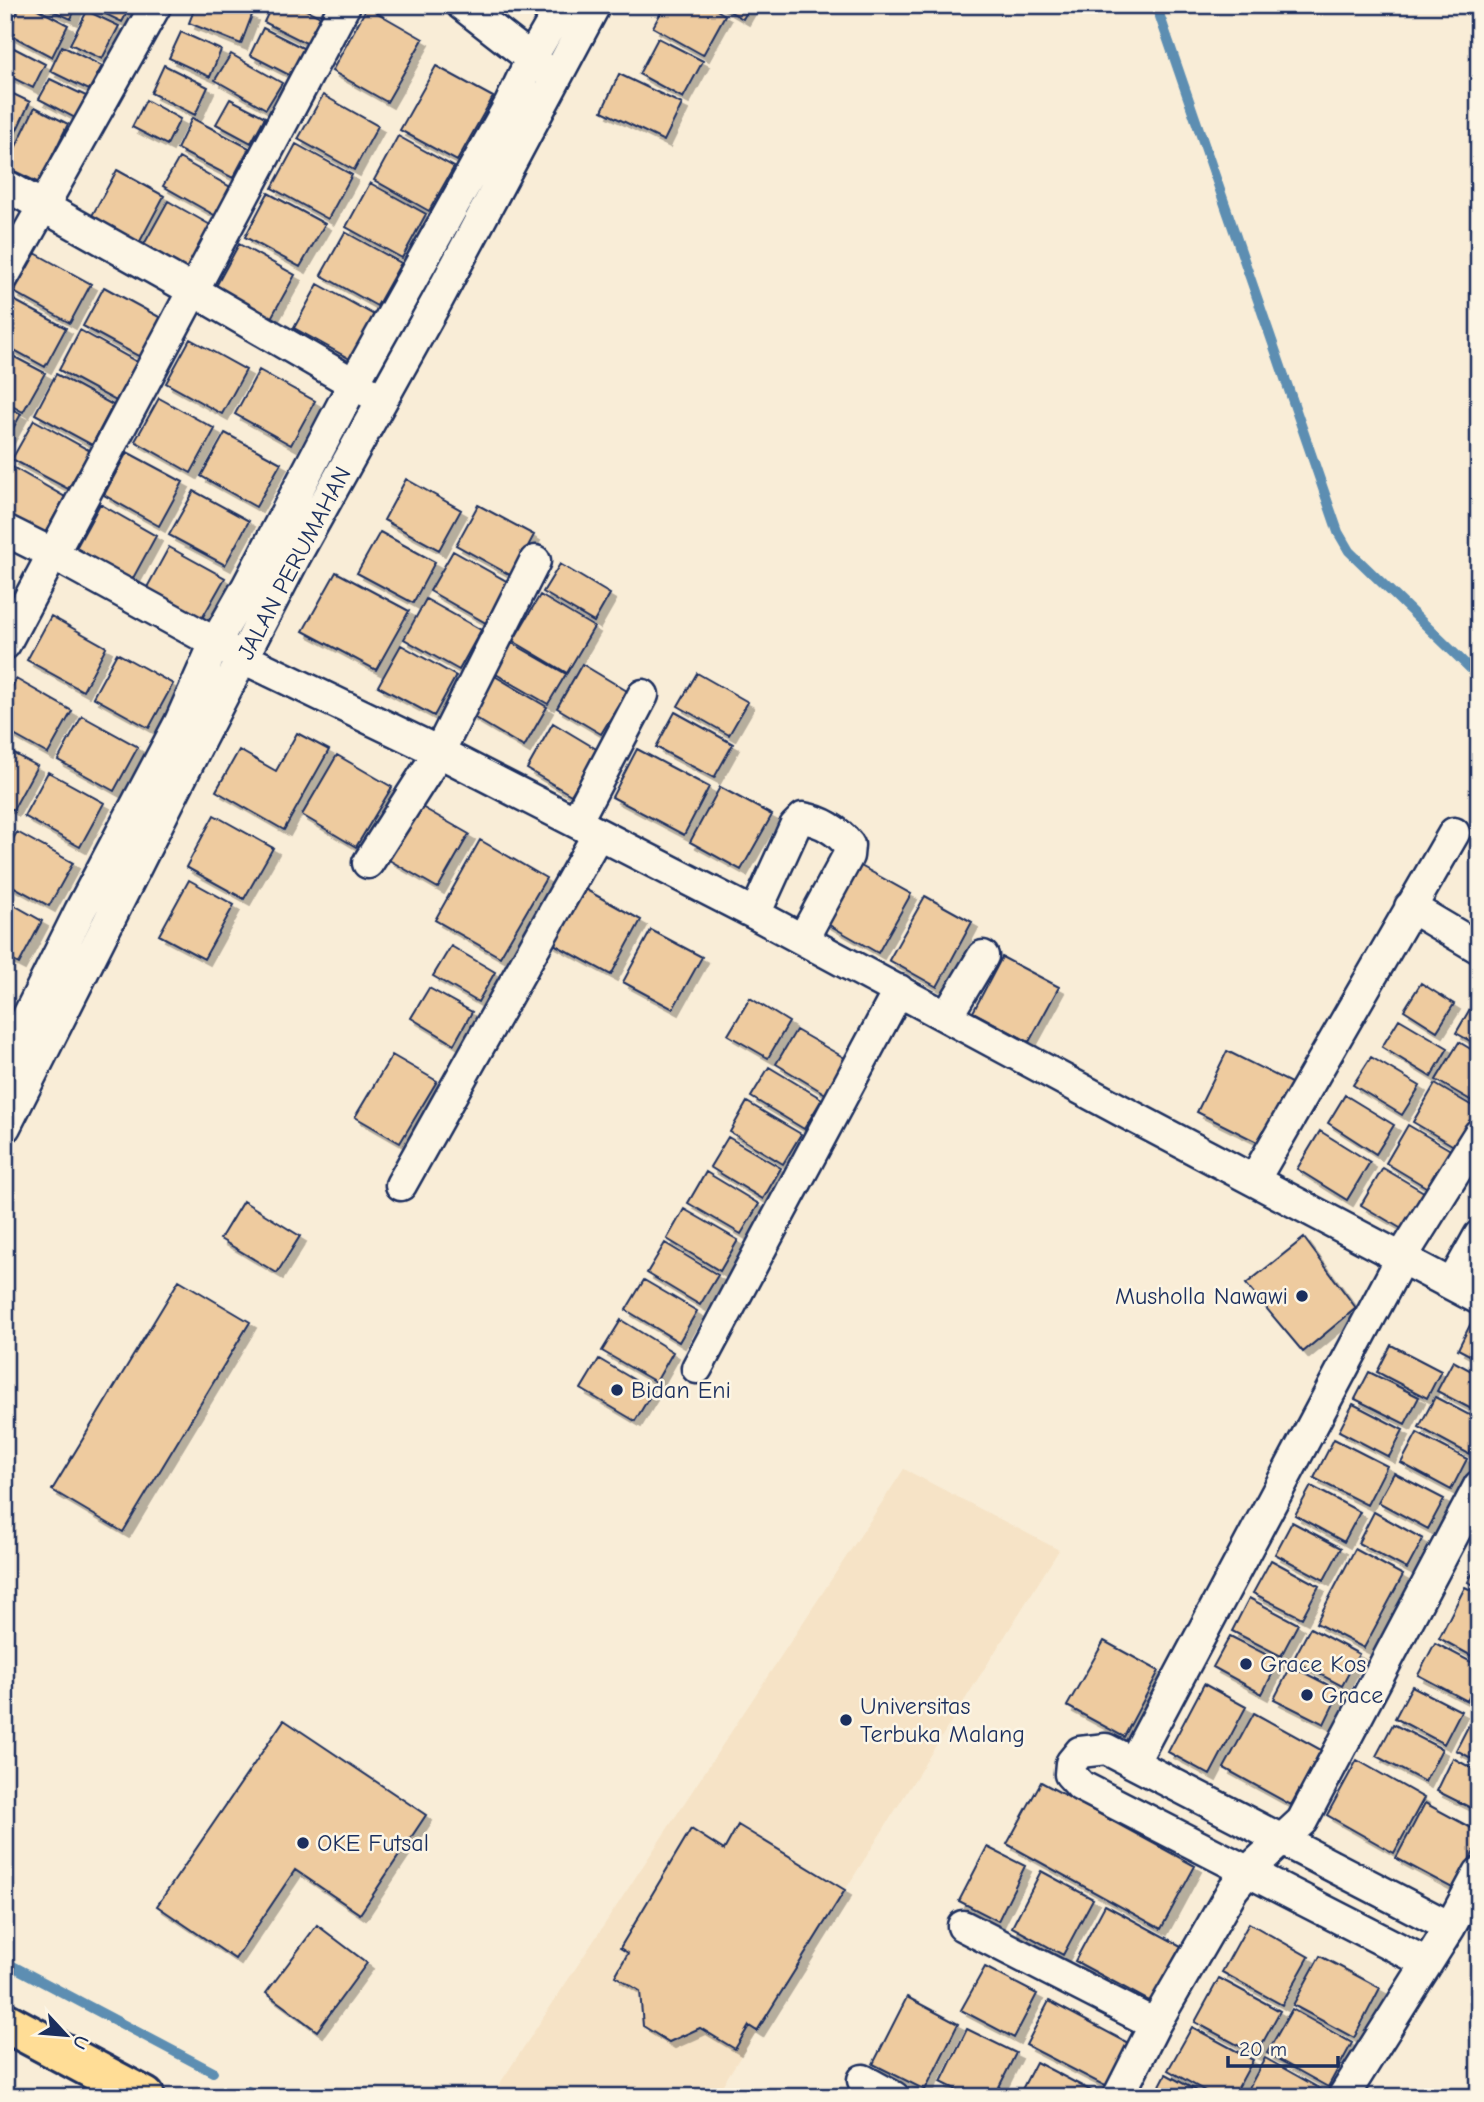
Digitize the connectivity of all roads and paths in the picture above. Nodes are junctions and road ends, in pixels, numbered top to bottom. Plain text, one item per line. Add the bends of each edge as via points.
1 (156, 5) edge
2 (345, 5) edge
3 (462, 5) edge
4 (562, 5) edge
5 (595, 5) edge
6 (531, 59) junction
7 (555, 78) junction
8 (5, 185) edge
9 (42, 207) junction
10 (5, 274) edge
11 (194, 291) junction
12 (353, 384) junction
13 (382, 400) junction
14 (5, 530) edge
15 (52, 554) junction
16 (535, 561) dead end
17 (215, 643) junction
18 (5, 644) edge
19 (243, 658) junction
20 (643, 695) dead end
21 (439, 752) junction
22 (152, 804) junction
23 (587, 828) junction
24 (1454, 833) dead end
25 (368, 863) dead end
26 (1410, 906) junction
27 (755, 914) junction
28 (803, 939) junction
29 (1479, 948) edge
30 (983, 956) dead end
31 (899, 990) junction
32 (947, 1016) junction
33 (5, 1062) edge
34 (5, 1127) edge
35 (1479, 1134) edge
36 (1254, 1180) junction
37 (401, 1185) dead end
38 (1479, 1236) edge
39 (1402, 1257) junction
40 (1452, 1284) junction
41 (1479, 1299) edge
42 (696, 1368) dead end
43 (1479, 1486) edge
44 (1133, 1763) junction
45 (1282, 1839) junction
46 (1248, 1871) junction
47 (1479, 1873) edge
48 (963, 1926) dead end
49 (1450, 1927) junction
50 (1427, 1963) junction
51 (5, 2022) edge
52 (1156, 2024) junction
53 (863, 2080) dead end
54 (145, 2097) edge
55 (894, 2097) edge
56 (1118, 2097) edge
57 (1343, 2097) edge

1 - 9 street
2 - 11 street
3 - 6 street
4 - 6 street, JALAN PERUMAHAN
5 - 7 street, JALAN PERUMAHAN
6 - 7 street
6 - 12 street, JALAN PERUMAHAN
7 - 13 street, JALAN PERUMAHAN
8 - 9 street
9 - 10 street
9 - 11 street
11 - 12 street
11 - 15 street
12 - 13 street
12 - 17 street, JALAN PERUMAHAN
13 - 19 street, JALAN PERUMAHAN
14 - 15 street
15 - 17 street
15 - 18 street
16 - 21 street
17 - 19 street
17 - 22 street, JALAN PERUMAHAN via 180,722
19 - 21 street
19 - 22 street, JALAN PERUMAHAN
20 - 23 street
21 - 23 street
21 - 25 street
22 - 33 street, JALAN PERUMAHAN via 80,911
22 - 34 street, JALAN PERUMAHAN
23 - 27 street
23 - 37 street
24 - 26 street
26 - 29 street
26 - 36 street
27 - 28 street
27 - 28 street via 795,826 803,818 814,820 841,835 849,845 848,856
28 - 31 street
30 - 32 street
31 - 32 street
31 - 42 street
32 - 36 street
35 - 39 street
36 - 39 street
38 - 40 street
39 - 40 street
39 - 44 street
40 - 41 street
43 - 45 street via 1302,1821
44 - 45 street
44 - 46 street via 1106,1749 1091,1750 1080,1752 1071,1763 1070,1774 1081,1786
45 - 46 street
45 - 49 street
46 - 50 street
46 - 52 street via 1233,1889
47 - 49 street
48 - 52 street
49 - 50 street
50 - 57 street
51 - 54 main road
52 - 56 street
53 - 55 street

